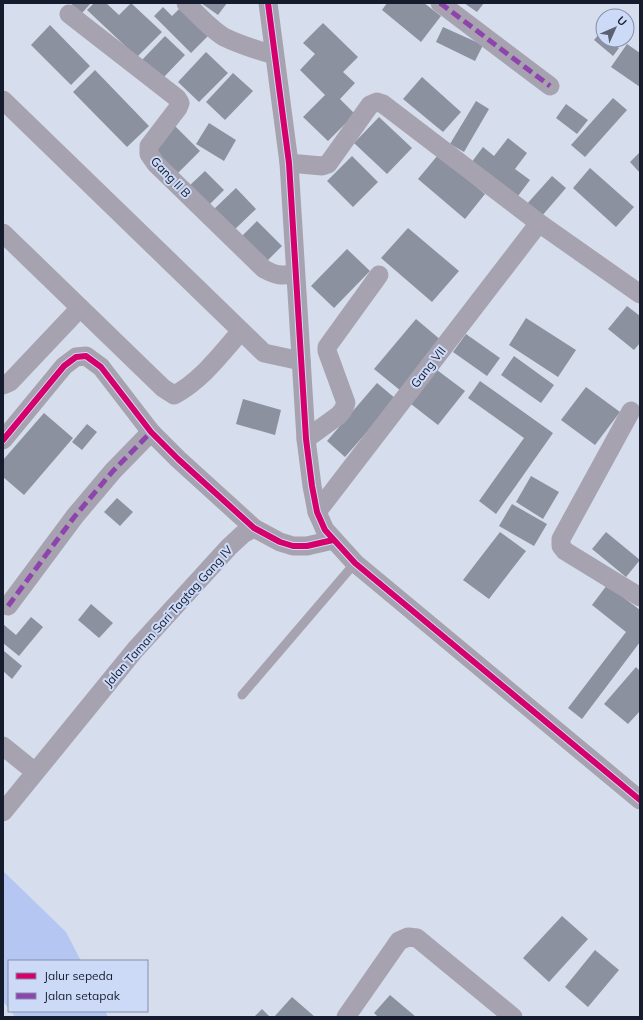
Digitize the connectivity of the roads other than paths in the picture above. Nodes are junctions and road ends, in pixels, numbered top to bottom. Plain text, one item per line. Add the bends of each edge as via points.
1 (186, 3) edge
2 (268, 3) edge
3 (440, 3) edge
4 (69, 14) dead end
5 (274, 55) junction
6 (550, 86) dead end
7 (3, 100) edge
8 (289, 164) junction
9 (539, 223) junction
10 (3, 233) edge
11 (295, 273) junction
12 (379, 275) dead end
13 (640, 294) edge
14 (80, 308) junction
15 (241, 331) junction
16 (301, 361) junction
17 (3, 385) edge
18 (631, 411) dead end
19 (151, 432) junction
20 (306, 439) junction
21 (3, 440) edge
22 (317, 512) junction
23 (254, 528) junction
24 (333, 540) junction
25 (355, 563) junction
26 (640, 597) edge
27 (8, 606) dead end
28 (242, 695) dead end
29 (3, 746) edge
30 (35, 772) junction
31 (640, 800) edge
32 (3, 812) edge
33 (346, 1017) edge
34 (513, 1017) edge

1 - 5 street via 223,36
2 - 5 street
3 - 6 street
4 - 11 street, Gang II B via 180,102 149,146 149,154 156,164 264,269 277,275
5 - 8 street
7 - 15 street
8 - 9 street via 328,164 370,105 377,102
8 - 11 street
9 - 13 street
9 - 22 street, Gang VII
10 - 14 street
11 - 16 street
12 - 20 street via 327,347 346,403 343,410
14 - 15 street via 163,388 174,394 187,388
14 - 17 street via 10,382
15 - 16 street via 264,353
16 - 20 street
18 - 26 street via 562,539 561,546 565,551
19 - 21 street via 101,367 86,356 76,357 64,366
19 - 23 street
19 - 27 street via 113,471 75,516
20 - 22 street
22 - 24 street
23 - 24 street via 280,542 294,546
23 - 30 street, Jalan Taman Sari Tagtag Gang IV via 243,534 229,548 135,650
24 - 25 street
25 - 28 lane
25 - 31 street
29 - 30 street
30 - 32 street, Jalan Taman Sari Tagtag Gang IV
33 - 34 street via 399,941 408,937 418,938

